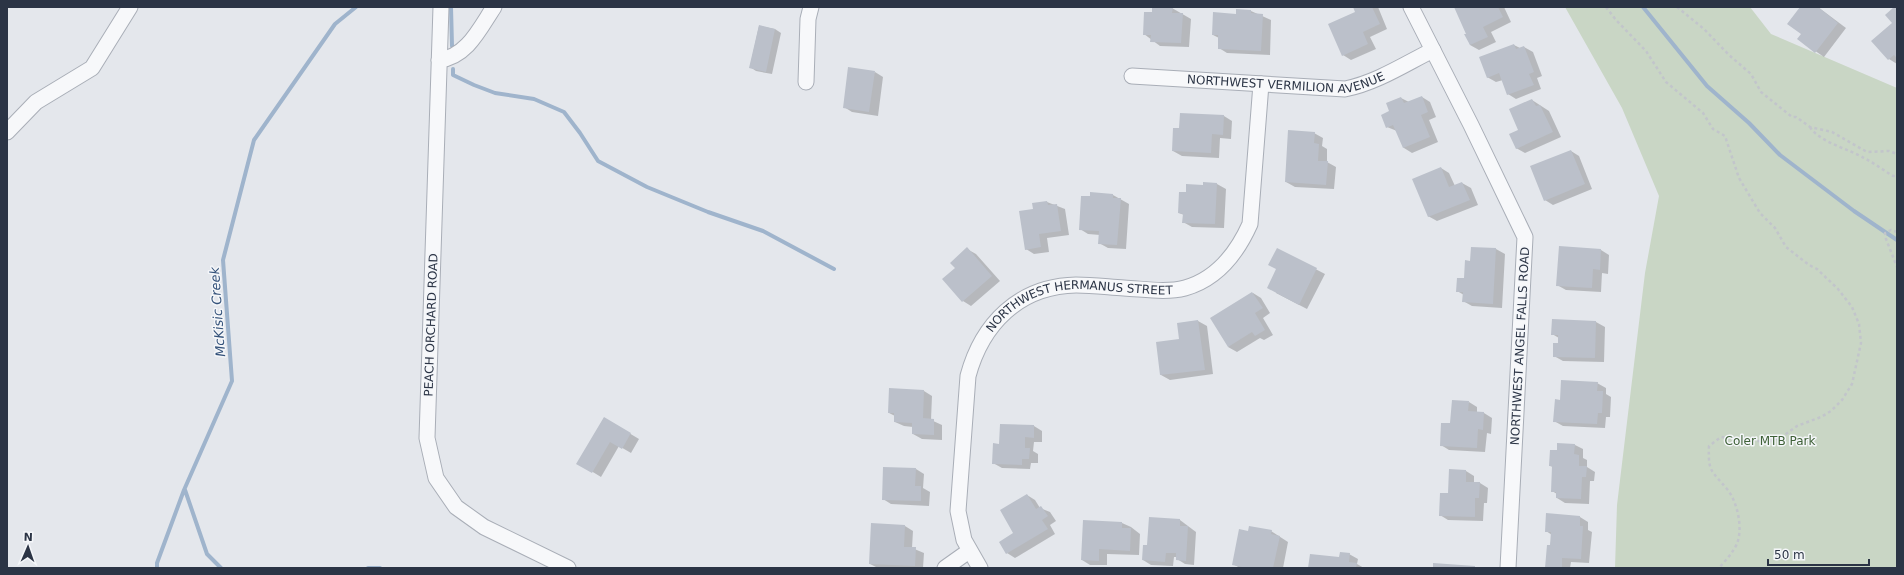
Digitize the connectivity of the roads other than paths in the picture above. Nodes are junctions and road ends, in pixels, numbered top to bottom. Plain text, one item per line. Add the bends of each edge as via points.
1 (130, 7) edge
2 (441, 7) edge
3 (494, 7) edge
4 (811, 7) edge
5 (1410, 7) edge
6 (1433, 50) junction
7 (439, 60) junction
8 (1132, 76) dead end
9 (806, 82) dead end
10 (1261, 84) junction
11 (7, 132) edge
12 (969, 551) junction
13 (568, 568) edge
14 (945, 568) edge
15 (980, 568) edge
16 (1508, 568) edge

1 - 11 street via 92,68 36,102
2 - 7 street, PEACH ORCHARD ROAD
3 - 7 street via 471,41 456,56
4 - 9 street via 808,19
5 - 6 street, NORTHWEST ANGEL FALLS ROAD
6 - 10 street, NORTHWEST VERMILION AVENUE via 1358,86 1345,88
6 - 16 street, NORTHWEST ANGEL FALLS ROAD via 1525,238
7 - 13 street, PEACH ORCHARD ROAD via 427,438 436,478 456,507 484,527
8 - 10 street, NORTHWEST VERMILION AVENUE
10 - 12 street, NORTHWEST HERMANUS STREET via 1250,224 1230,260 1213,275 1184,288 1152,290 1075,285 1052,288 1018,302 1002,314 984,335 972,358 968,376 958,511
12 - 14 street
12 - 15 street, NORTHWEST HERMANUS STREET

